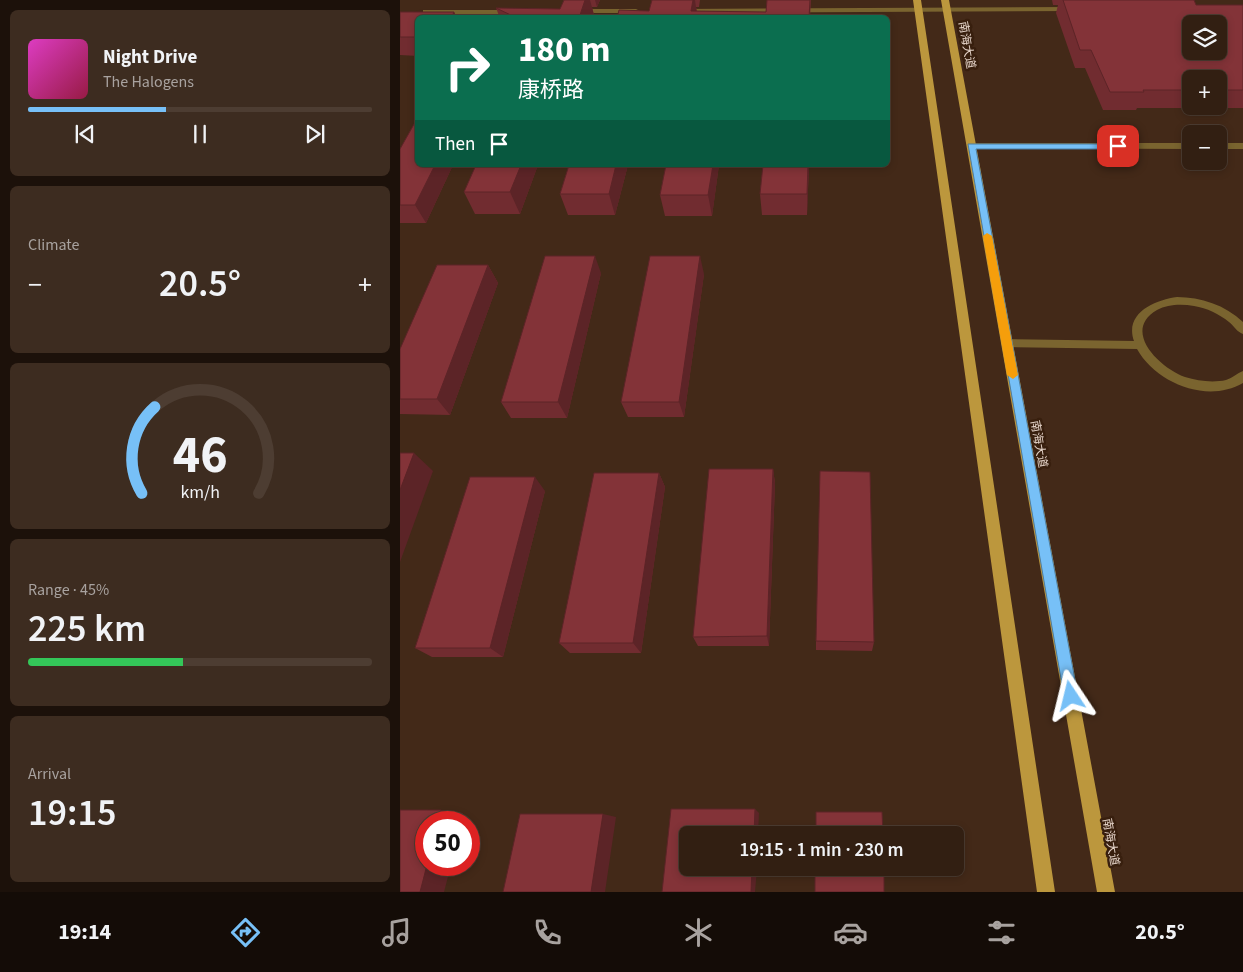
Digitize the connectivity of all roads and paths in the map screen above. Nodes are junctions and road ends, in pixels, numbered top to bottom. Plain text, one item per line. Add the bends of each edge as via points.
1 (918, 5) edge
2 (946, 5) edge
3 (1085, 9) edge
4 (574, 11) edge
5 (643, 11) edge
6 (673, 11) edge
7 (417, 12) edge
8 (525, 12) edge
9 (971, 146) junction
10 (1182, 146) edge
11 (1227, 146) edge
12 (1243, 146) edge
13 (1243, 330) edge
14 (1007, 343) junction
15 (1140, 345) junction
16 (1243, 376) edge
17 (1046, 892) edge
18 (1106, 892) edge

1 - 2 street
1 - 6 street
1 - 17 main road
2 - 3 street
2 - 9 main road, 南海大道
4 - 5 street
7 - 8 street
9 - 10 street
9 - 14 main road, 南海大道
11 - 12 street
13 - 15 street via 1225,314 1206,305 1167,302 1152,307 1141,317 1137,330
14 - 15 street
14 - 18 main road, 南海大道
15 - 16 street via 1150,360 1165,373 1184,382 1224,386

